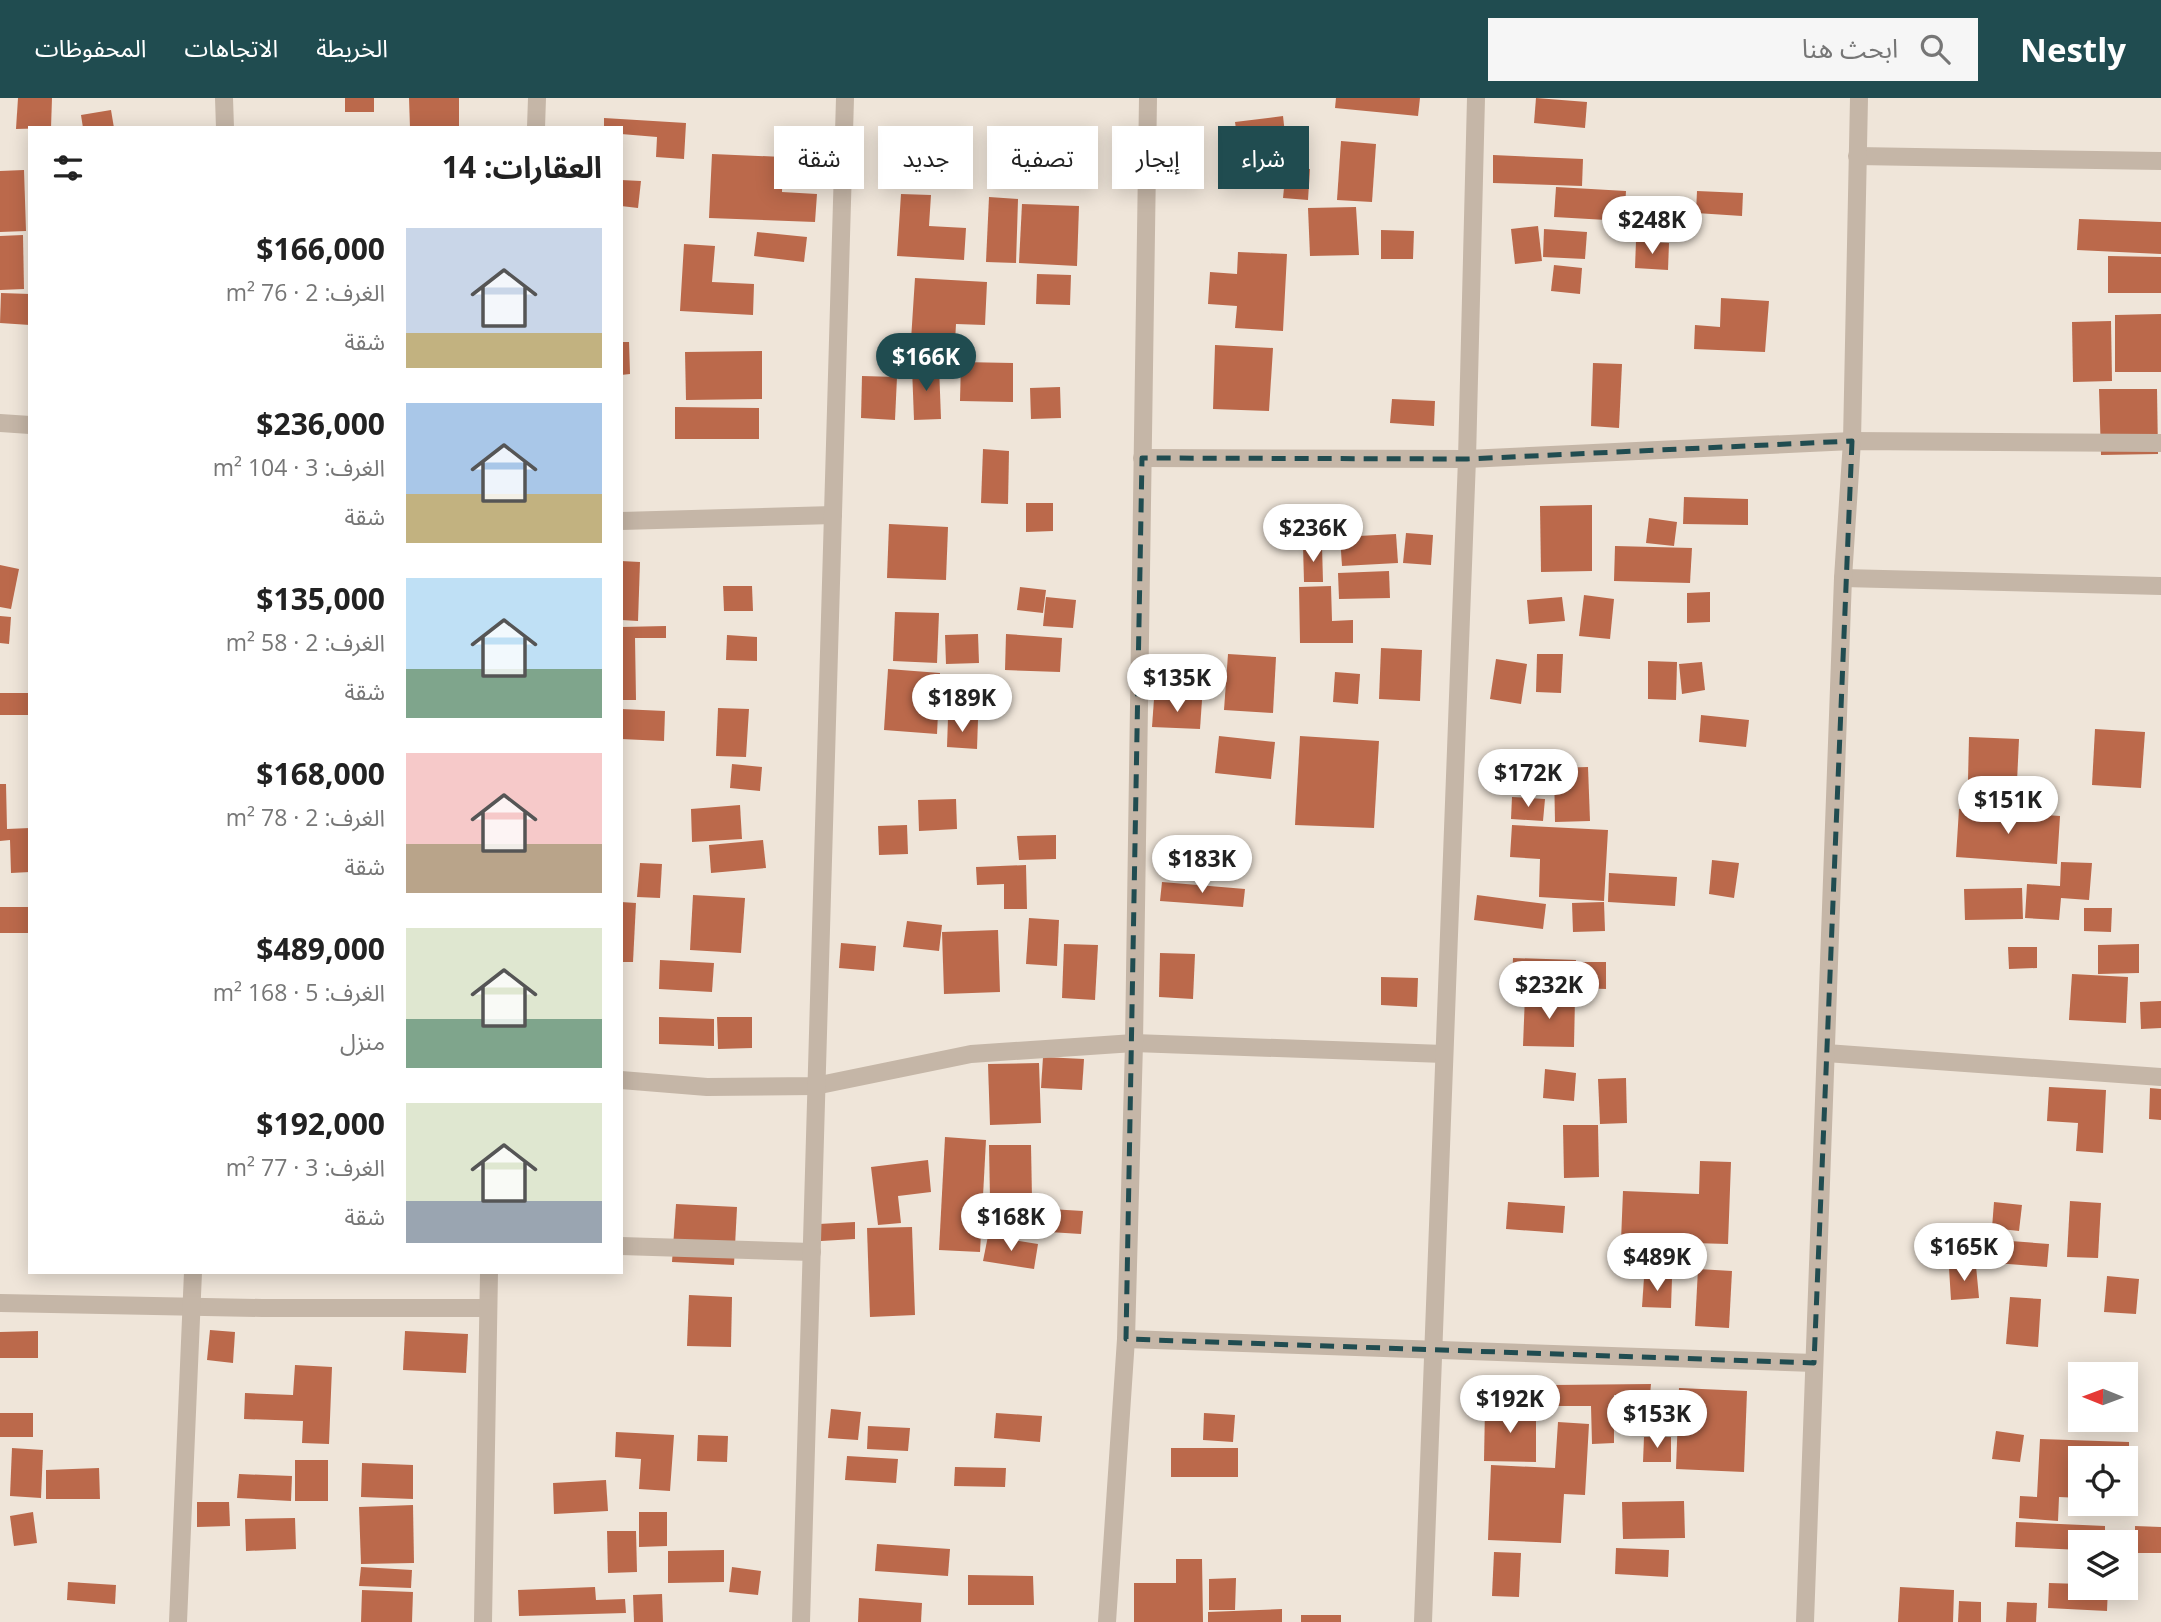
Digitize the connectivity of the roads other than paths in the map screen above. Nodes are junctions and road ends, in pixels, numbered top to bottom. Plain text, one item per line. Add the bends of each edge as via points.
1 (225, 98) edge
2 (537, 98) edge
3 (845, 98) edge
4 (1148, 98) edge
5 (1476, 98) edge
6 (1859, 98) edge
7 (225, 126) edge
8 (536, 126) edge
9 (1857, 156) junction
10 (2161, 161) edge
11 (0, 423) edge
12 (28, 425) edge
13 (1852, 441) junction
14 (2161, 443) edge
15 (1142, 458) junction
16 (1467, 458) junction
17 (833, 515) junction
18 (623, 521) edge
19 (1843, 578) junction
20 (2161, 586) edge
21 (1133, 1043) junction
22 (1826, 1053) junction
23 (1444, 1054) junction
24 (2161, 1077) edge
25 (623, 1080) edge
26 (815, 1086) junction
27 (623, 1246) edge
28 (811, 1252) junction
29 (193, 1274) edge
30 (489, 1274) edge
31 (0, 1303) edge
32 (191, 1306) junction
33 (488, 1308) junction
34 (1126, 1339) junction
35 (1435, 1349) junction
36 (1814, 1363) junction
37 (178, 1622) edge
38 (483, 1622) edge
39 (801, 1622) edge
40 (1107, 1622) edge
41 (1423, 1622) edge
42 (1805, 1622) edge

1 - 7 street
2 - 8 street
3 - 17 street
4 - 15 street
5 - 16 street
6 - 9 street
9 - 10 street
9 - 13 street
11 - 12 street
13 - 14 street
13 - 16 street
13 - 19 street
15 - 16 street
15 - 21 street
16 - 23 street
17 - 18 street
17 - 26 street
19 - 20 street
19 - 22 street
21 - 23 street
21 - 26 street via 971,1054
21 - 34 street
22 - 24 street
22 - 36 street
23 - 35 street
25 - 26 street via 707,1087
26 - 28 street
27 - 28 street
28 - 39 street
29 - 32 street
30 - 33 street
31 - 32 street
32 - 33 street
32 - 37 street
33 - 38 street
34 - 35 street
34 - 40 street
35 - 36 street
35 - 41 street
36 - 42 street

